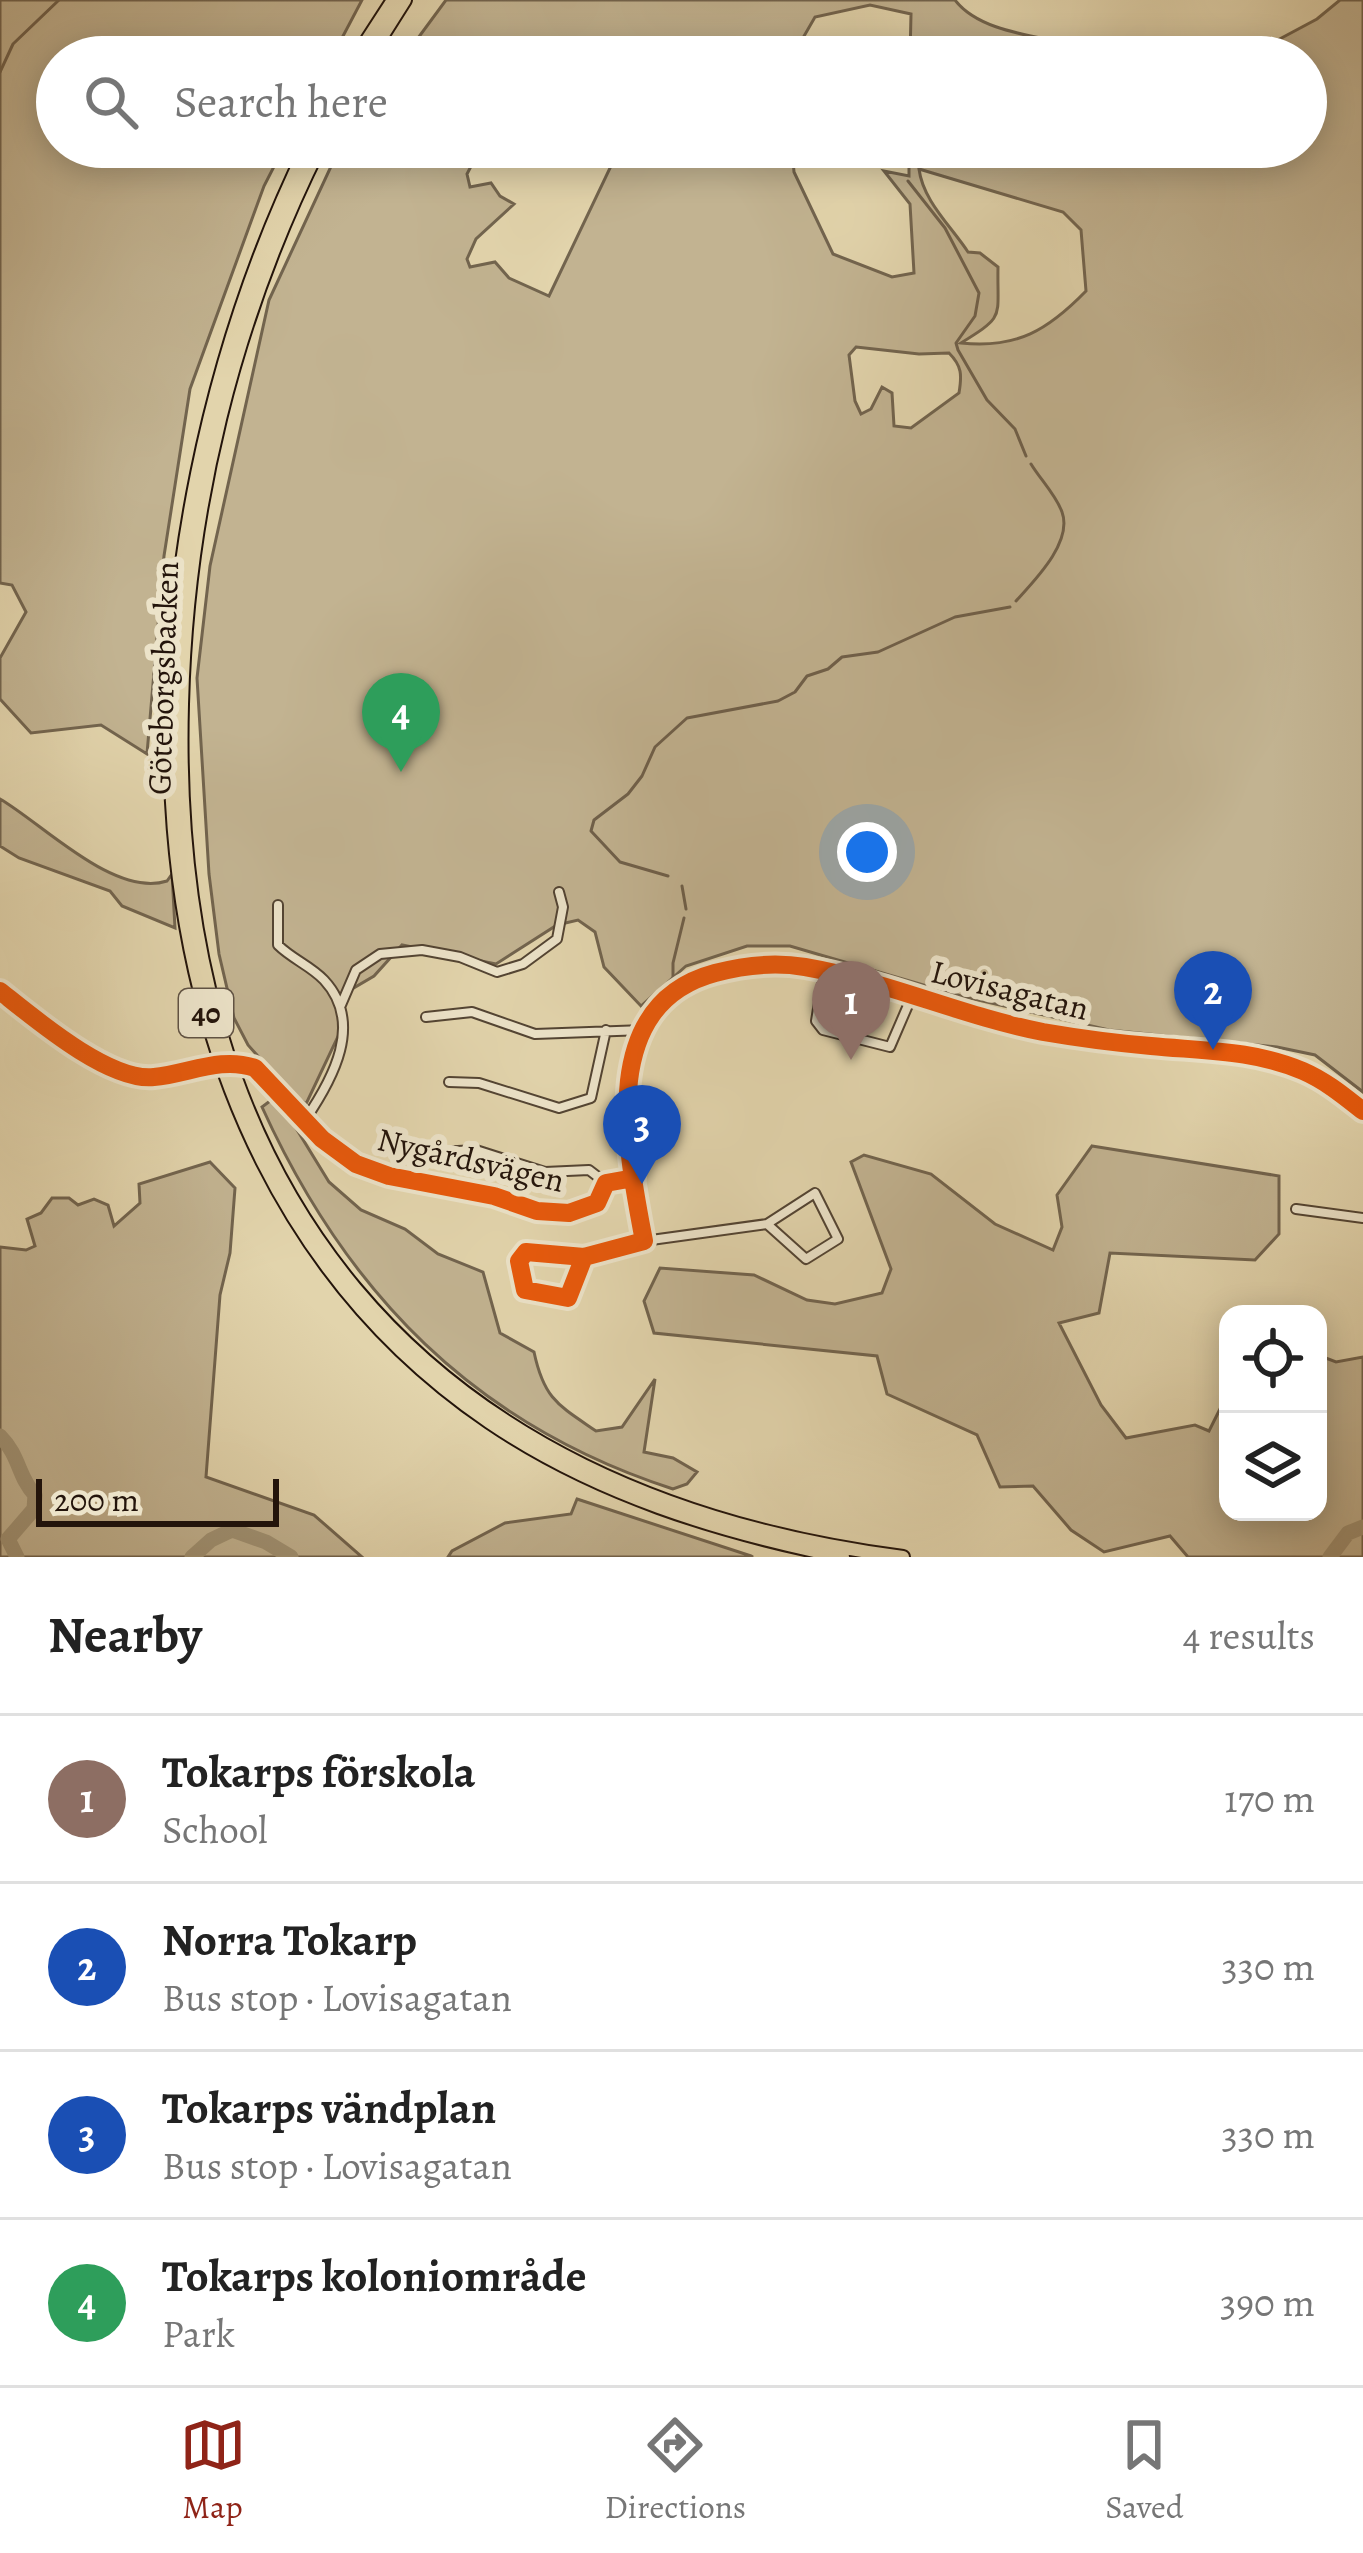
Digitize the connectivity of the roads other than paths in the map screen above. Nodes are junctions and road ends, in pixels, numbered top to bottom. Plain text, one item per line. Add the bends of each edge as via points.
1 (393, 0) edge
2 (406, 0) edge
3 (370, 36) edge
4 (383, 36) edge
5 (297, 168) edge
6 (310, 168) edge
7 (559, 892) dead end
8 (278, 904) dead end
9 (824, 971) junction
10 (0, 992) edge
11 (912, 996) junction
12 (341, 1005) junction
13 (426, 1017) dead end
14 (606, 1030) junction
15 (644, 1030) junction
16 (214, 1064) dead end
17 (247, 1065) dead end
18 (449, 1082) dead end
19 (1363, 1112) edge
20 (305, 1120) junction
21 (439, 1152) dead end
22 (634, 1178) junction
23 (606, 1183) junction
24 (1296, 1208) dead end
25 (1363, 1218) edge
26 (767, 1224) junction
27 (644, 1241) junction
28 (584, 1257) junction
29 (843, 1557) edge
30 (903, 1557) edge

1 - 3 highway
2 - 4 highway
5 - 29 highway, Göteborgsbacken / 40 via 257,257 216,384 175,613 175,825 194,960 227,1087 267,1174 329,1271 458,1400 558,1464 635,1499
6 - 30 highway, Göteborgsbacken / 40 via 221,409 187,614 181,743 190,873 215,1014 251,1121 304,1220 351,1284 411,1348 497,1416 598,1474 676,1504
7 - 12 street via 557,939 523,964 497,972 397,950 362,963
8 - 12 street via 278,945 320,975
9 - 11 street, Lovisagatan
9 - 11 street via 816,1021 823,1030 890,1047
9 - 15 street, Lovisagatan via 763,964 703,976 670,995
10 - 16 street via 70,1043 136,1077
11 - 19 street, Lovisagatan via 1040,1031 1269,1059 1325,1082
12 - 20 street via 341,1050
13 - 14 street via 472,1012 535,1034
14 - 15 street
14 - 18 street via 591,1098 559,1108
15 - 22 street, Lovisagatan via 626,1102
17 - 20 street, Nygårdsvägen
20 - 23 street, Nygårdsvägen via 356,1164 537,1210 589,1209
21 - 23 street, Nygårdsvägen via 476,1150 544,1172 589,1170
22 - 23 street, Nygårdsvägen
22 - 27 street, Lovisagatan
24 - 25 street
26 - 26 street via 806,1258 838,1239 815,1193
26 - 27 street
27 - 28 street
28 - 28 street via 568,1298 525,1290 519,1261 526,1252

